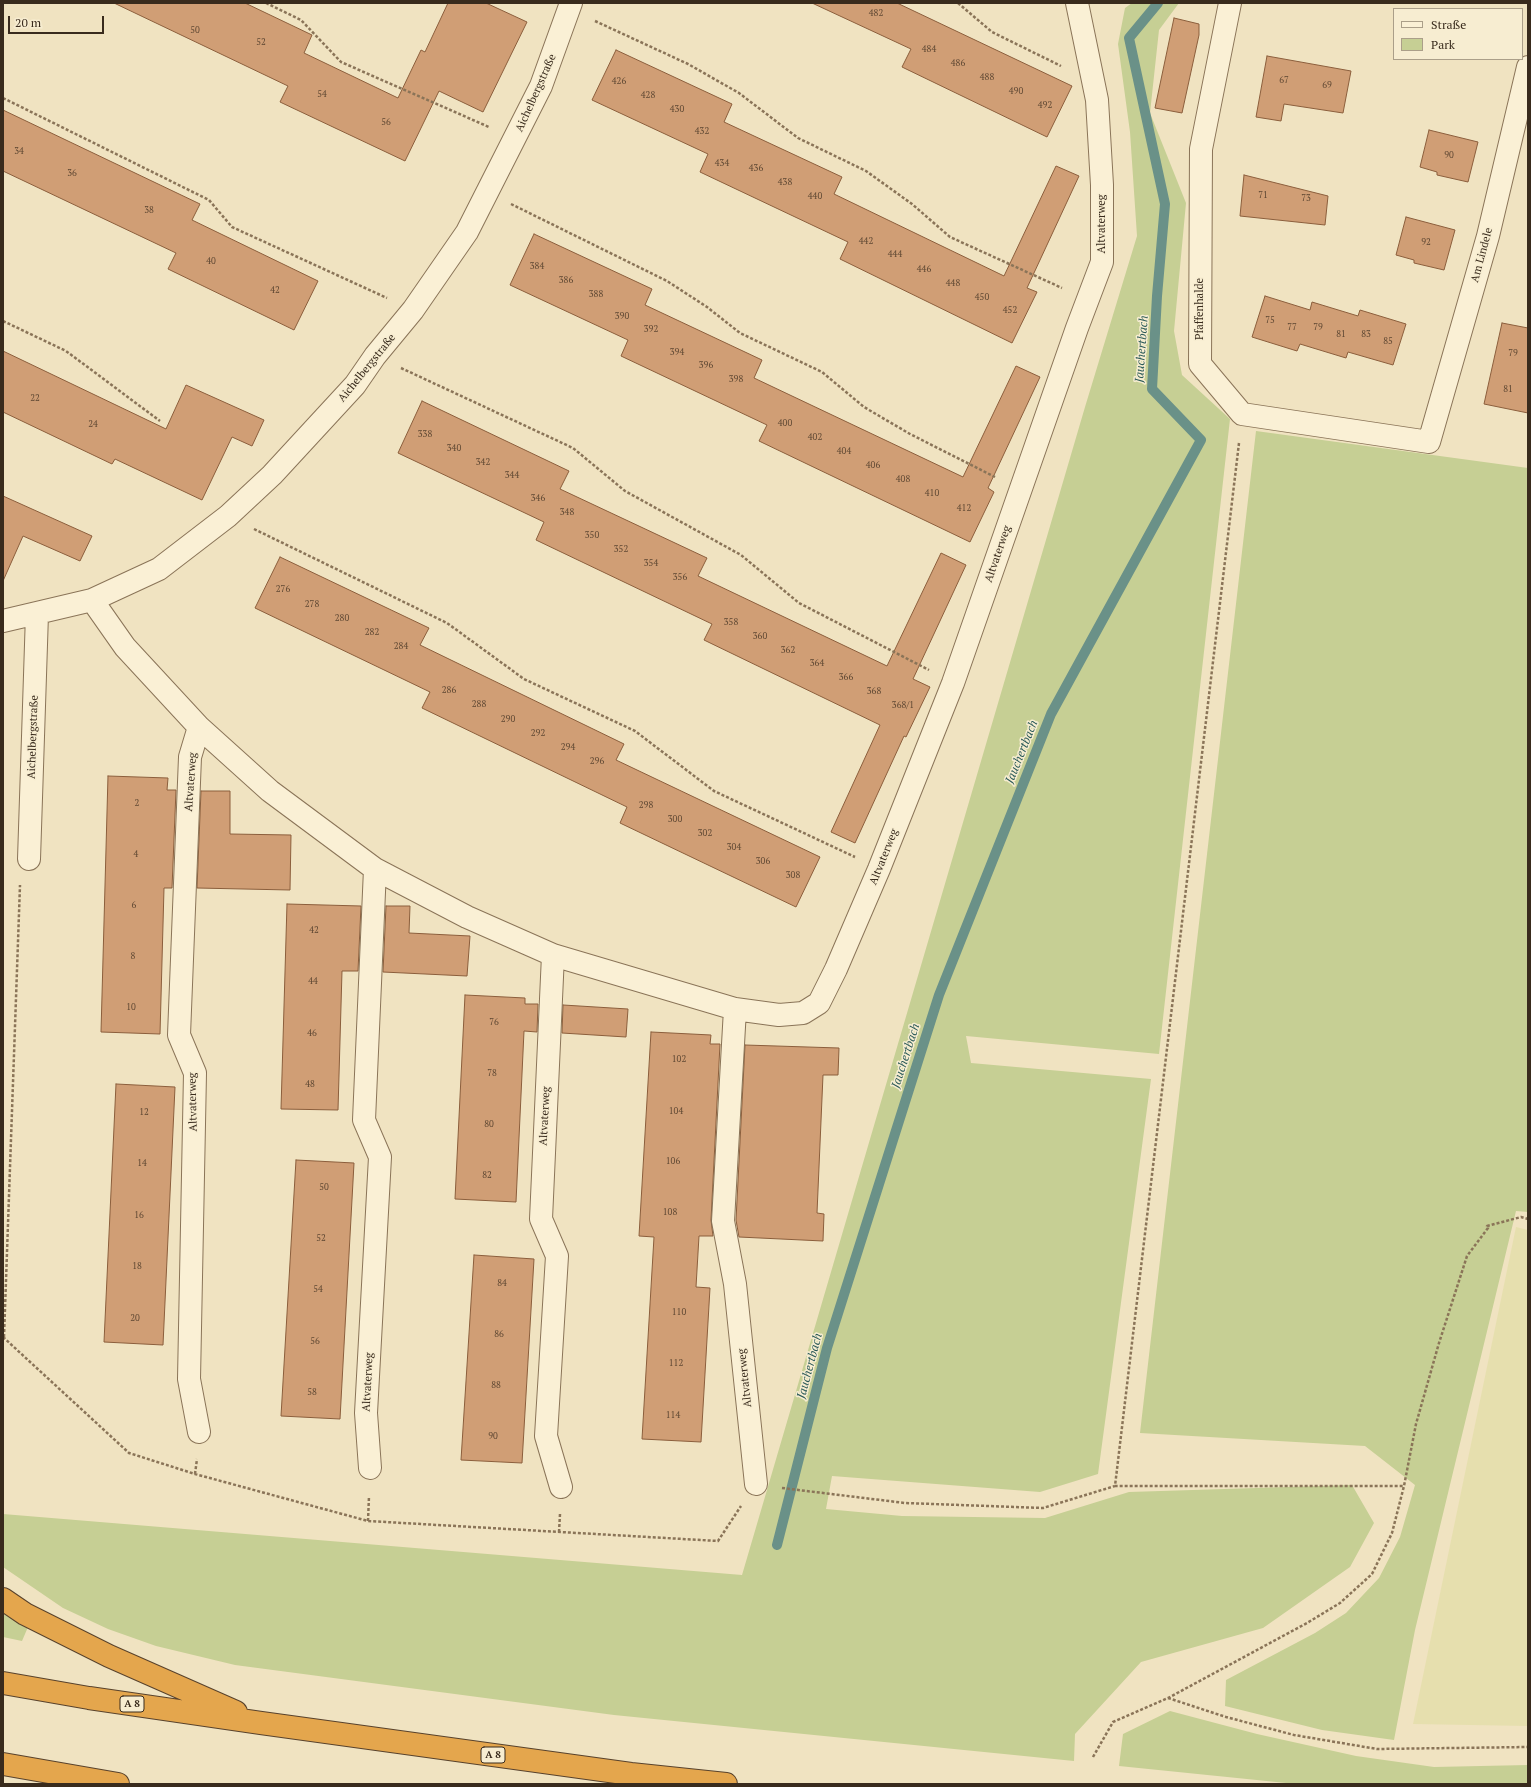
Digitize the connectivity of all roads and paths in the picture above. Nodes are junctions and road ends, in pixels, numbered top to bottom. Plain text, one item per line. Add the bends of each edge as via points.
1 (266, 3) edge
2 (958, 3) edge
3 (1077, 3) edge
4 (1230, 3) edge
5 (570, 6) edge
6 (1528, 67) edge
7 (1093, 80) junction
8 (3, 98) edge
9 (516, 139) junction
10 (488, 192) junction
11 (1088, 299) junction
12 (413, 310) junction
13 (3, 321) edge
14 (375, 356) junction
15 (1242, 414) junction
16 (160, 421) dead end
17 (1020, 490) junction
18 (228, 516) junction
19 (92, 600) junction
20 (37, 614) junction
21 (3, 621) edge
22 (953, 683) junction
23 (199, 727) junction
24 (29, 859) joint
25 (375, 868) junction
26 (879, 868) junction
27 (553, 955) junction
28 (735, 1009) junction
29 (1528, 1219) edge
30 (4, 1338) dead end
31 (199, 1432) dead end
32 (370, 1468) dead end
33 (756, 1484) joint
34 (1115, 1486) junction
35 (1404, 1486) junction
36 (561, 1488) dead end
37 (3, 1599) edge
38 (3, 1683) edge
39 (1168, 1698) junction
40 (261, 1723) junction
41 (1528, 1747) edge
42 (1092, 1757) dead end
43 (3, 1764) edge
44 (118, 1784) edge
45 (726, 1784) edge

1 - 9 path via 301,20 341,62
2 - 7 path via 992,32
3 - 7 street, Altvaterweg
4 - 15 street, Pfaffenhalde via 1201,149 1200,364
5 - 9 street, Aichelbergstraße via 541,86
5 - 11 path via 688,64 739,93 798,138 866,170 912,204 950,237
6 - 15 street, Am Lindele via 1488,236 1429,442
7 - 11 street, Altvaterweg via 1097,100 1102,185 1102,262
8 - 12 path via 209,200 232,227
9 - 10 street, Aichelbergstraße
10 - 12 street, Aichelbergstraße via 467,232
10 - 17 path via 667,281 707,307 740,333 822,372 864,407 910,434
11 - 17 street, Altvaterweg
12 - 14 street, Aichelbergstraße
13 - 16 path via 66,350
14 - 18 street, Aichelbergstraße via 355,385 272,476
14 - 22 path via 572,448 625,492 741,555 799,603
15 - 34 path
17 - 22 street, Altvaterweg
18 - 19 street, Aichelbergstraße via 159,569
18 - 26 path via 447,623 524,679 635,731 714,791
19 - 20 street, Aichelbergstraße
19 - 23 street, Altvaterweg via 125,647
20 - 21 street, Aichelbergstraße
20 - 24 street, Aichelbergstraße
22 - 26 street, Altvaterweg
23 - 25 street, Altvaterweg via 270,791
23 - 31 street, Altvaterweg via 190,757 179,1035 195,1073 189,1378
24 - 30 path via 20,866
25 - 27 street, Altvaterweg via 467,917
25 - 32 street, Altvaterweg via 364,1120 380,1157 366,1413
26 - 28 street, Altvaterweg via 836,970 819,1003 803,1013 778,1015
27 - 28 street, Altvaterweg
27 - 36 street, Altvaterweg via 541,1219 557,1256 546,1436
28 - 33 street, Altvaterweg via 723,1221 735,1284
29 - 35 path via 1521,1217 1487,1226 1467,1256 1418,1416
33 - 34 path via 905,1504 1043,1508
34 - 35 path
35 - 39 path via 1392,1533 1372,1574 1340,1603
37 - 40 highway, A 8 via 25,1614 109,1656
38 - 40 highway, A 8
39 - 41 path via 1294,1735 1377,1749
39 - 42 path via 1113,1722
40 - 45 highway, A 8 via 623,1773
43 - 44 highway

